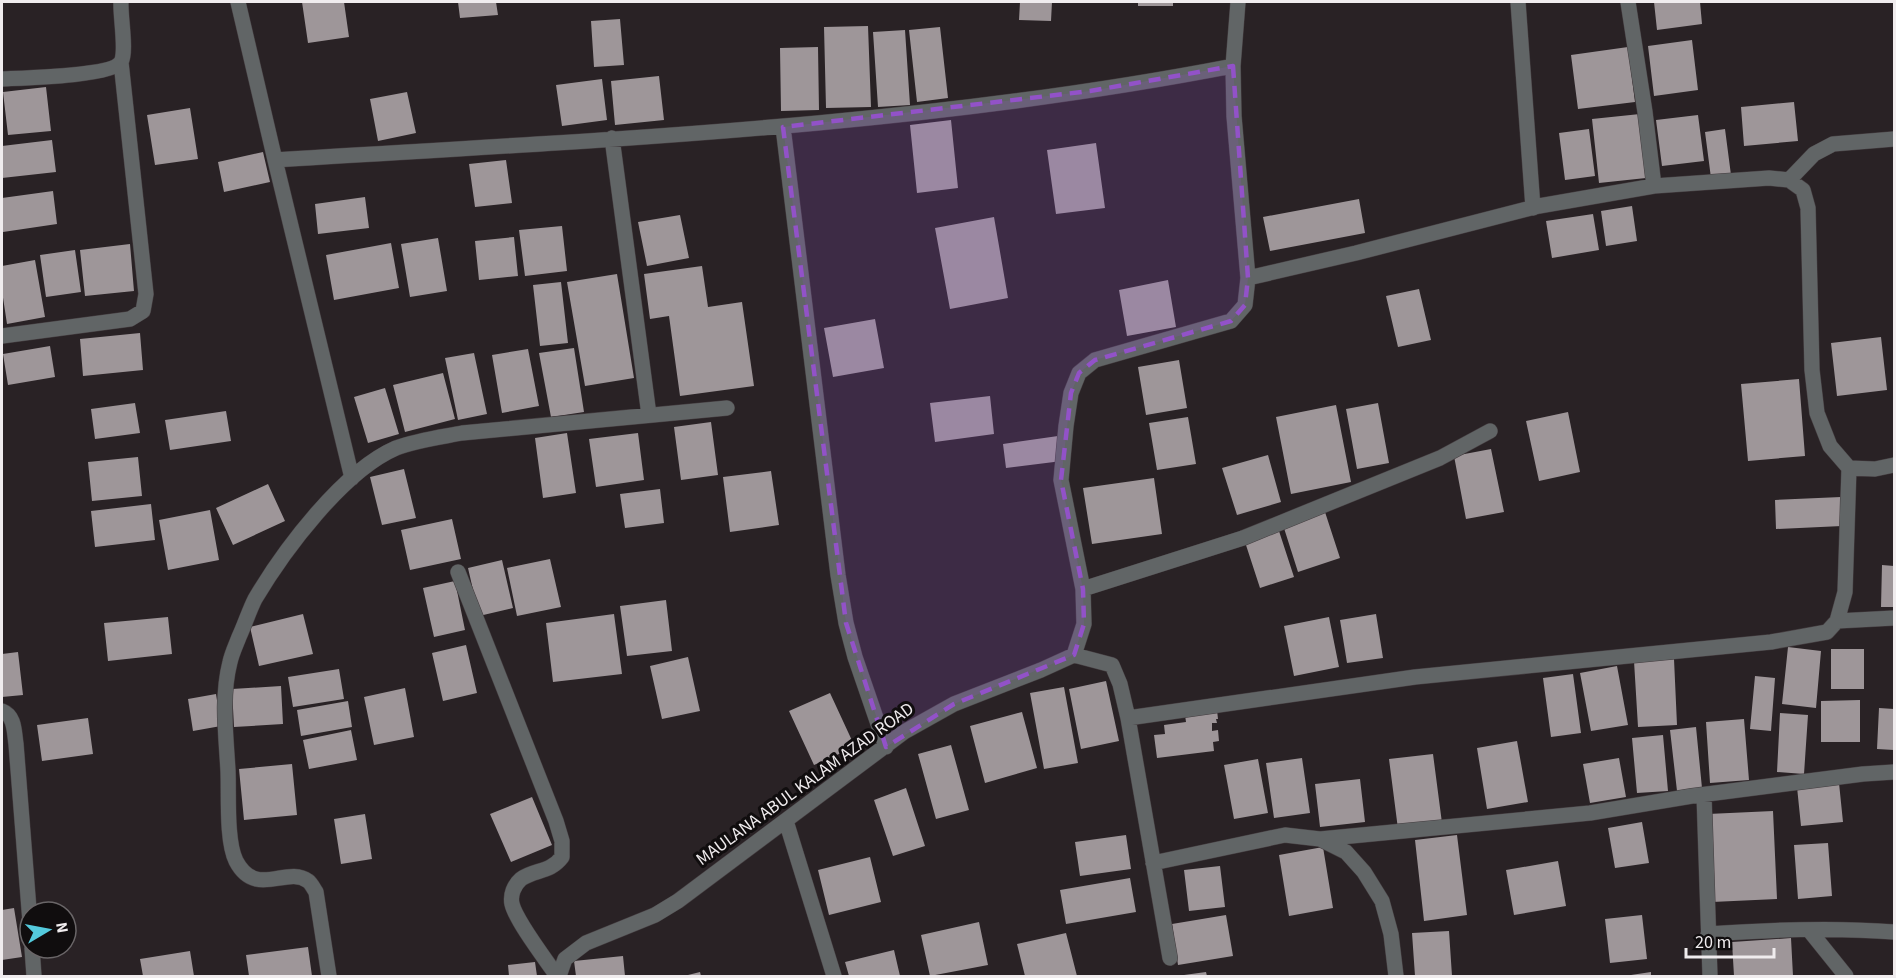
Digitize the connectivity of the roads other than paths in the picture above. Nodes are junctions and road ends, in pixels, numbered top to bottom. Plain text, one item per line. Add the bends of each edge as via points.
1 (120, 2) edge
2 (238, 2) edge
3 (1238, 2) edge
4 (1518, 2) edge
5 (1628, 2) edge
6 (121, 62) junction
7 (1233, 66) junction
8 (2, 79) edge
9 (783, 126) junction
10 (612, 138) junction
11 (1894, 139) edge
12 (275, 160) junction
13 (1789, 180) junction
14 (1654, 186) junction
15 (1533, 208) junction
16 (1248, 278) junction
17 (2, 336) edge
18 (728, 408) dead end
19 (649, 415) junction
20 (1490, 431) dead end
21 (1894, 465) edge
22 (1849, 468) junction
23 (352, 478) junction
24 (458, 572) dead end
25 (1083, 589) junction
26 (1894, 618) edge
27 (1837, 621) junction
28 (1074, 655) junction
29 (2, 711) edge
30 (1128, 718) junction
31 (886, 747) junction
32 (1894, 771) edge
33 (1704, 795) junction
34 (786, 821) junction
35 (1320, 839) junction
36 (1153, 863) junction
37 (28, 900) edge
38 (1809, 930) junction
39 (1894, 932) edge
40 (1708, 934) junction
41 (1170, 958) dead end
42 (33, 960) edge
43 (34, 976) edge
44 (328, 976) edge
45 (558, 976) edge
46 (834, 976) edge
47 (1396, 976) edge
48 (1710, 976) edge
49 (1846, 976) edge

1 - 6 street
2 - 12 street
3 - 7 street
4 - 15 street
5 - 14 street
6 - 8 street via 109,70 92,73
6 - 17 street via 146,294 143,311 130,319
7 - 9 street via 1090,91
7 - 16 street
9 - 10 street
9 - 31 street via 844,613
10 - 12 street
10 - 19 street
11 - 13 street via 1833,144 1814,154
12 - 23 street
13 - 14 street
13 - 22 street via 1803,190 1808,208 1812,370 1817,413 1830,446
14 - 15 street
15 - 16 street
16 - 25 street via 1245,305 1232,321 1095,360 1079,373 1071,393 1061,480
18 - 19 street
19 - 23 street via 426,439 396,448
20 - 25 street via 1440,458 1243,538
21 - 22 street
22 - 27 street via 1845,592
23 - 44 street via 330,498 279,562 254,601 230,660 226,681 230,833 235,858 243,872 253,879 297,877 308,881 316,892
24 - 45 street via 562,841 562,857 555,866 522,878 513,889 512,903
25 - 28 street via 1084,624
26 - 27 street
27 - 30 street via 1827,633 1770,642 1414,678
28 - 30 street via 1112,665
28 - 31 street, MAULANA ABUL KALAM AZAD ROAD via 954,704 904,732
29 - 37 street via 13,720
30 - 36 street
31 - 34 street, MAULANA ABUL KALAM AZAD ROAD
32 - 33 street
33 - 35 street via 1590,813
33 - 40 street
34 - 45 street, MAULANA ABUL KALAM AZAD ROAD via 678,901 655,915 586,943 565,959
34 - 46 street
35 - 36 street via 1285,835
35 - 47 street via 1346,852 1382,901 1392,934
36 - 41 street
38 - 39 street
38 - 40 street
38 - 49 street
40 - 48 street
42 - 43 street

